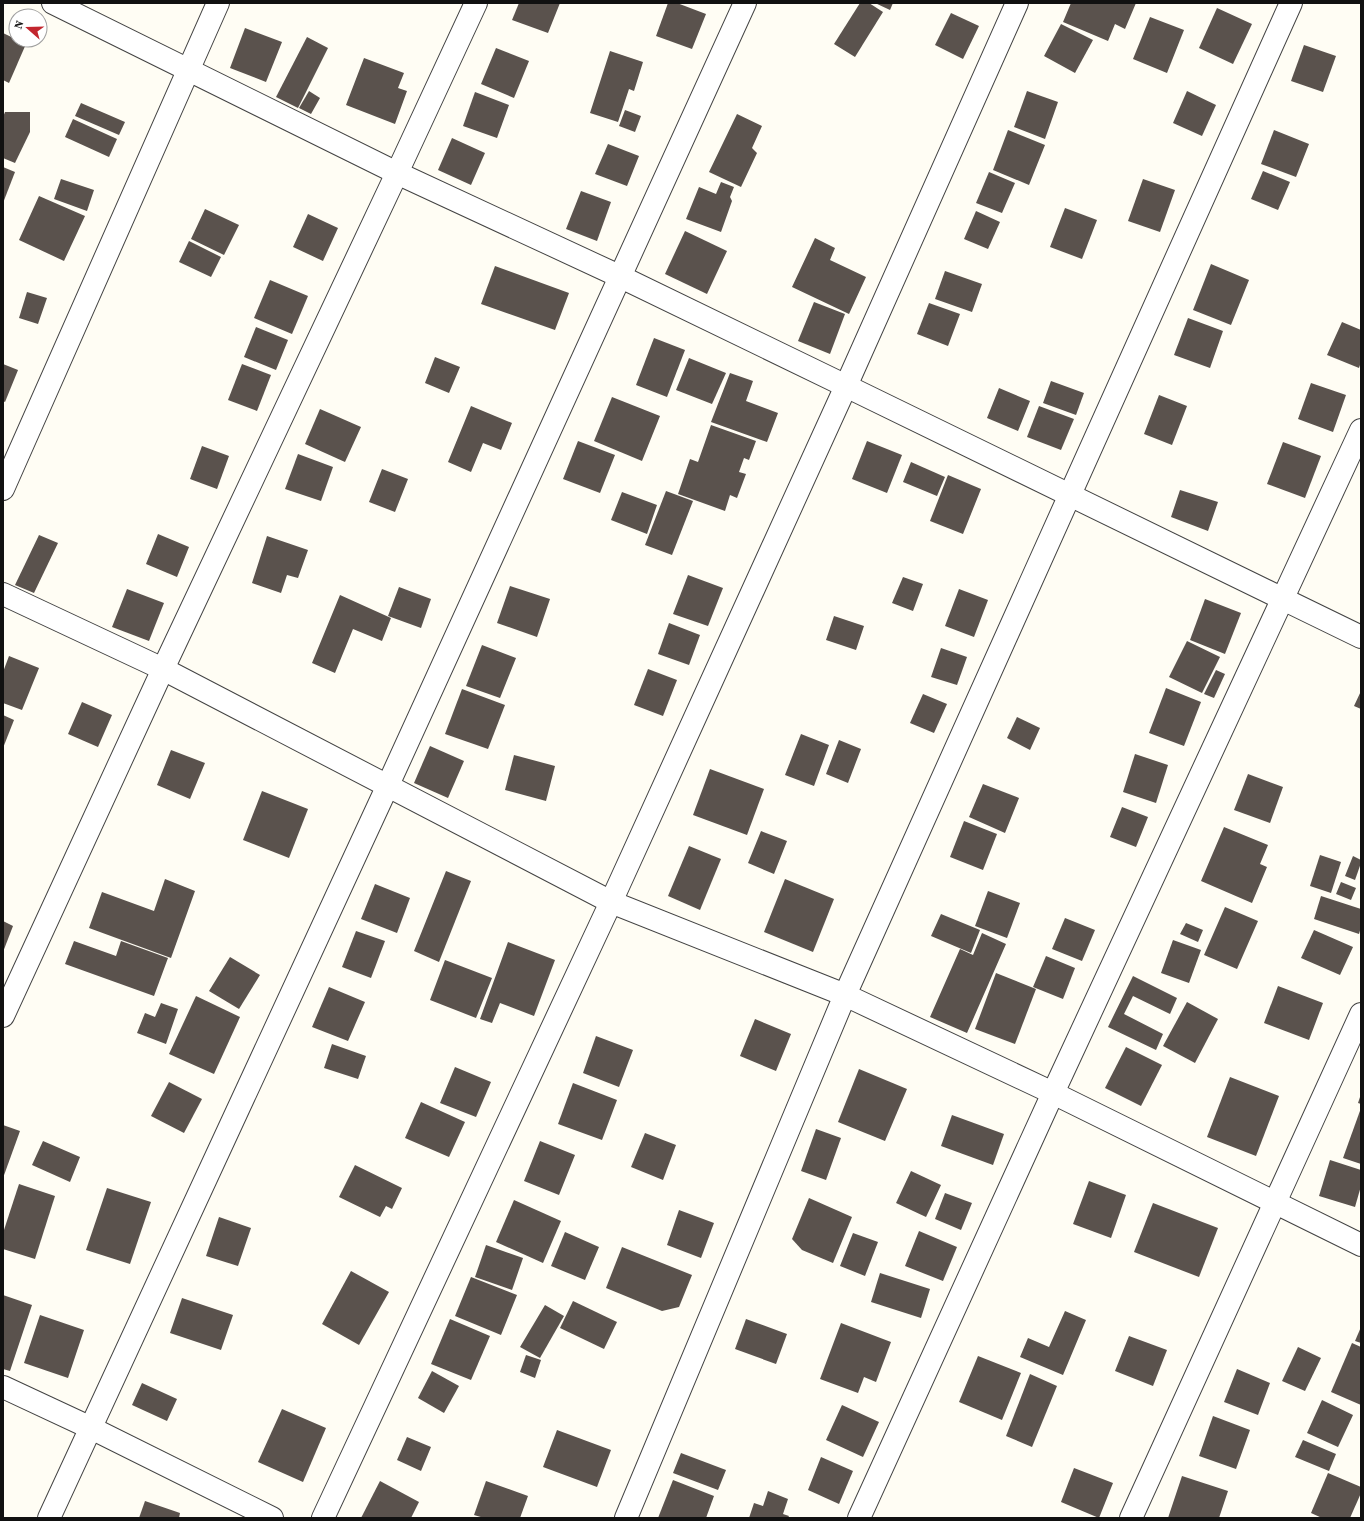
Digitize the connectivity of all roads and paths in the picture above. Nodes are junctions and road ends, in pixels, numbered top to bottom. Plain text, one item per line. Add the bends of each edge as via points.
1 (53, 3) edge
2 (218, 3) edge
3 (476, 3) edge
4 (745, 3) edge
5 (1017, 3) edge
6 (1291, 3) edge
7 (189, 70) junction
8 (397, 173) junction
9 (619, 276) junction
10 (846, 386) junction
11 (1361, 430) edge
12 (3, 489) edge
13 (1070, 495) junction
14 (3, 594) edge
15 (1282, 599) junction
16 (1361, 637) edge
17 (163, 669) junction
18 (388, 786) junction
19 (611, 902) junction
20 (845, 995) junction
21 (1361, 1014) edge
22 (3, 1016) edge
23 (1053, 1093) junction
24 (1274, 1202) junction
25 (1361, 1245) edge
26 (3, 1387) edge
27 (91, 1428) junction
28 (49, 1518) edge
29 (272, 1518) edge
30 (323, 1518) edge
31 (626, 1518) edge
32 (859, 1518) edge
33 (1131, 1518) edge

1 - 7 street
2 - 7 street
3 - 8 street
4 - 9 street
5 - 10 street
6 - 13 street
7 - 8 street
7 - 12 street
8 - 9 street
8 - 17 street
9 - 10 street
9 - 18 street
10 - 13 street
10 - 19 street
11 - 15 street
13 - 15 street
13 - 20 street
14 - 17 street
15 - 16 street
15 - 23 street
17 - 18 street
17 - 22 street
18 - 19 street
18 - 27 street
19 - 20 street
19 - 30 street
20 - 23 street
20 - 31 street
21 - 24 street
23 - 24 street
23 - 32 street
24 - 25 street
24 - 33 street
26 - 27 street
27 - 28 street
27 - 29 street

